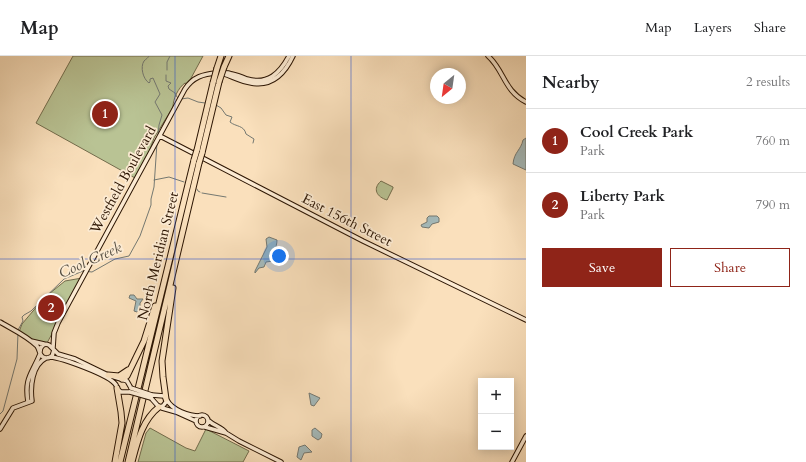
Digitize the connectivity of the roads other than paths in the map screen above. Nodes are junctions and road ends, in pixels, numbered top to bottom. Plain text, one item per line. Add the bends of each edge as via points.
1 (220, 56) edge
2 (228, 56) edge
3 (289, 56) edge
4 (294, 56) edge
5 (488, 56) edge
6 (212, 74) junction
7 (212, 100) junction
8 (526, 102) edge
9 (159, 137) junction
10 (197, 162) junction
11 (183, 234) junction
12 (172, 248) junction
13 (526, 320) edge
14 (0, 322) edge
15 (54, 332) junction
16 (28, 340) junction
17 (46, 344) junction
18 (53, 349) junction
19 (40, 353) junction
20 (48, 358) junction
21 (132, 367) junction
22 (108, 375) junction
23 (122, 379) junction
24 (116, 387) junction
25 (131, 390) junction
26 (151, 397) junction
27 (167, 399) junction
28 (30, 401) junction
29 (160, 407) junction
30 (200, 416) junction
31 (196, 421) junction
32 (209, 421) junction
33 (205, 427) junction
34 (0, 429) edge
35 (226, 434) junction
36 (526, 436) edge
37 (115, 462) edge
38 (120, 462) edge
39 (128, 462) edge
40 (132, 462) edge
41 (281, 462) edge
42 (512, 462) edge

1 - 7 highway, North Meridian Street, bridge via 213,83
2 - 7 highway, North Meridian Street, bridge
3 - 6 street, Westfield Boulevard via 280,70 270,78 253,80 230,73
4 - 6 street, Westfield Boulevard via 282,74 264,83 251,84 225,75
5 - 8 street via 511,91
6 - 9 street, Westfield Boulevard via 194,79 186,88
7 - 10 highway, North Meridian Street, bridge
9 - 13 street, East 156th Street via 357,238
9 - 15 street, Westfield Boulevard
10 - 11 highway, North Meridian Street
10 - 12 highway, North Meridian Street
11 - 27 highway via 162,356 162,374
11 - 39 highway, North Meridian Street
12 - 21 highway via 145,338
12 - 38 highway, North Meridian Street
14 - 16 street
15 - 17 street, Westfield Boulevard
15 - 18 street, Westfield Boulevard
16 - 17 street
16 - 19 street via 37,346
17 - 18 street
17 - 19 street via 41,347
18 - 20 street via 53,354
18 - 22 street via 58,354
19 - 20 street
19 - 28 street via 27,382
20 - 24 street via 70,362 111,380
20 - 28 street via 40,362 34,372
21 - 22 highway via 122,375
21 - 23 highway
22 - 23 street
23 - 24 street via 117,382
23 - 25 street
24 - 25 street via 121,392
24 - 37 highway via 122,419
25 - 26 street, bridge
26 - 27 street via 162,395
26 - 29 street
27 - 29 street via 165,405
27 - 30 street via 170,406
28 - 34 street via 13,408
29 - 31 street
29 - 40 highway via 153,412 141,432
30 - 31 street
30 - 32 street via 206,416
31 - 33 street via 199,426
32 - 33 street
32 - 35 street
33 - 35 street
35 - 41 street
36 - 42 street

